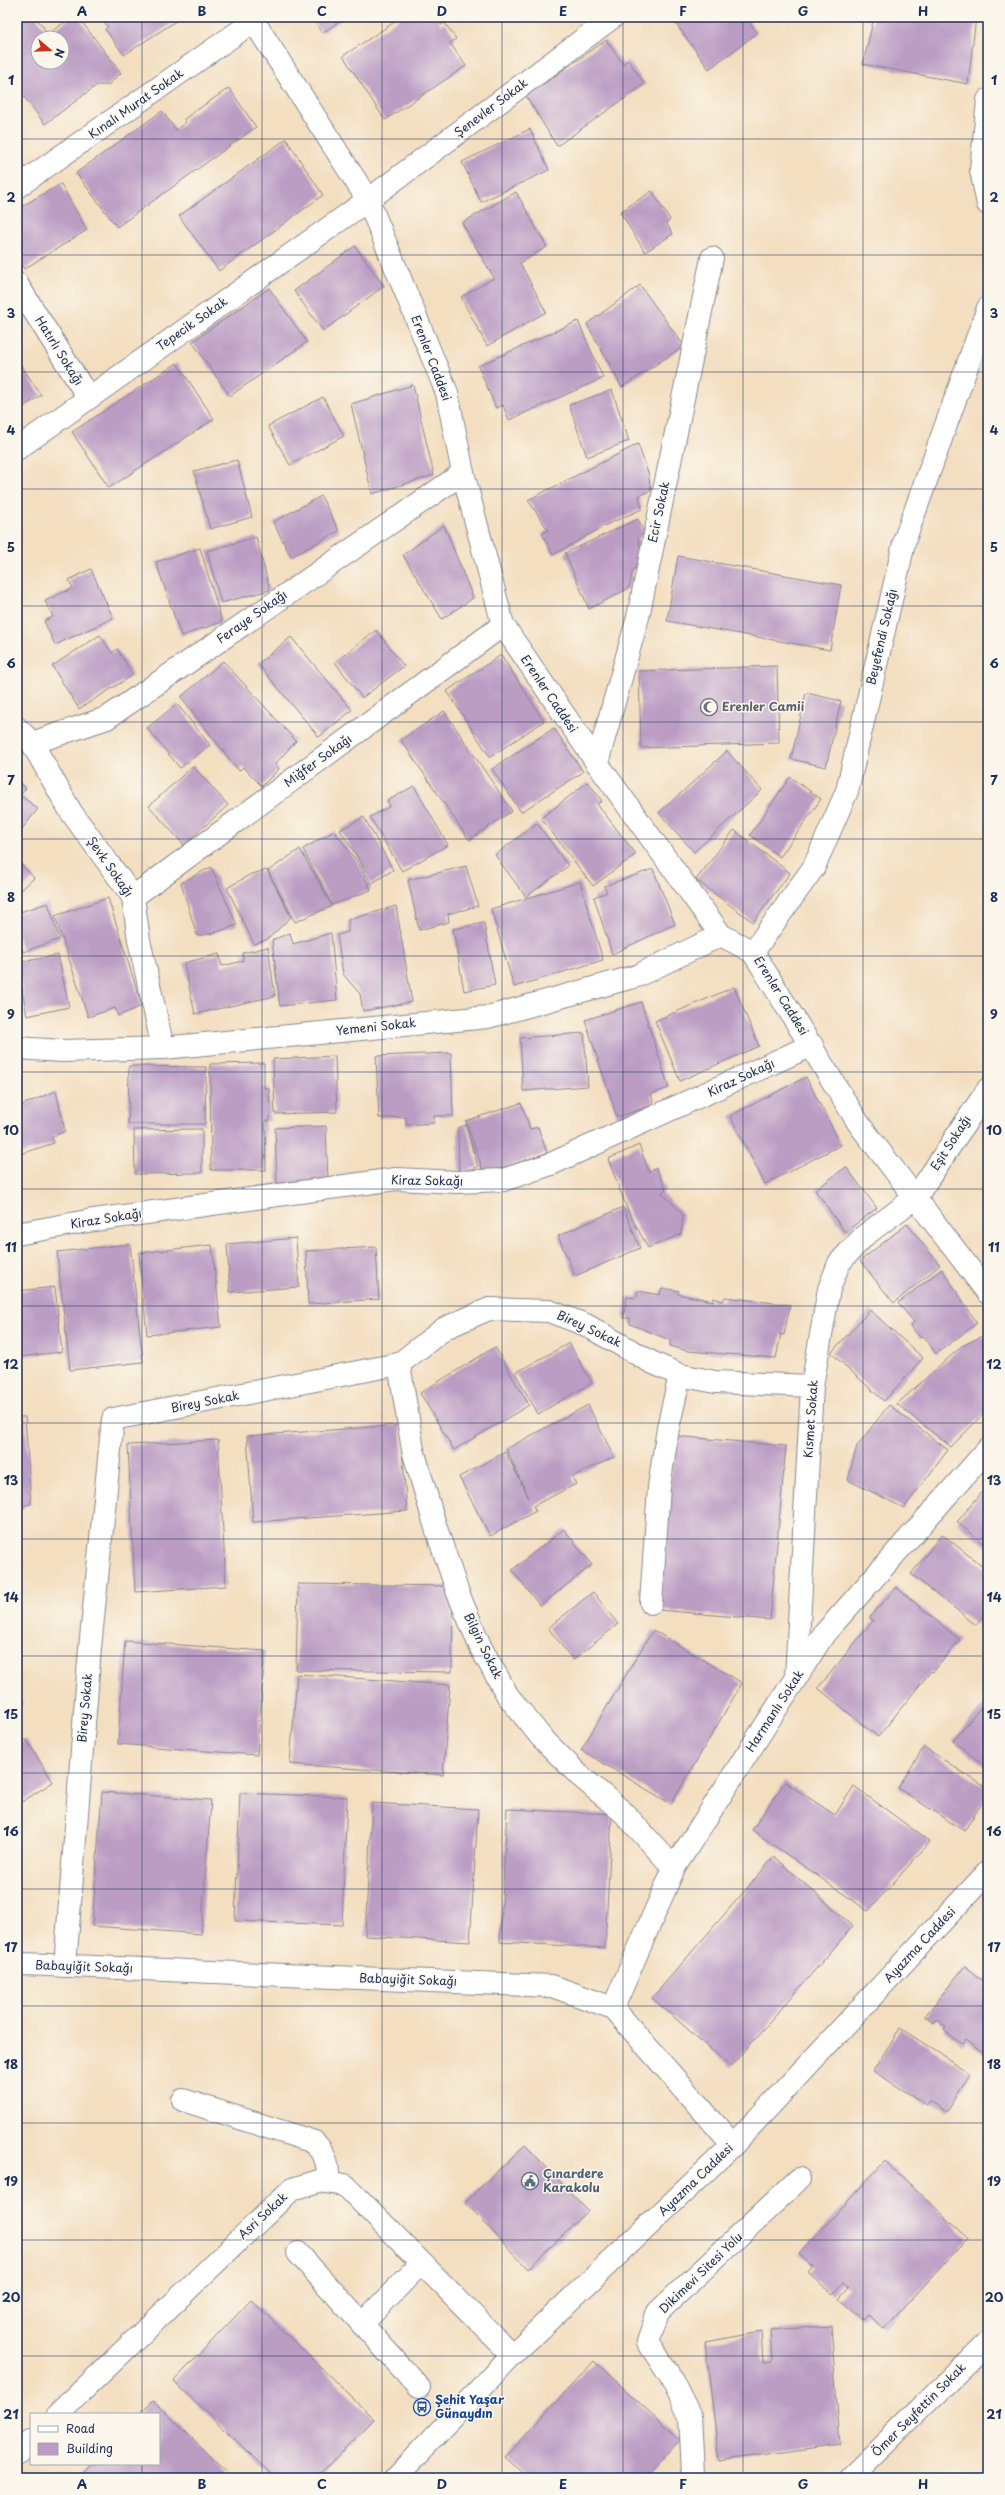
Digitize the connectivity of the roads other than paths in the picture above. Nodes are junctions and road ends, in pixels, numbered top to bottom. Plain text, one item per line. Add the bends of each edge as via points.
1 (614, 17) edge
2 (253, 19) edge
3 (988, 100) edge
4 (984, 170) edge
5 (17, 187) edge
6 (368, 200) junction
7 (988, 204) edge
8 (712, 258) dead end
9 (17, 284) edge
10 (988, 308) edge
11 (88, 397) junction
12 (17, 448) edge
13 (463, 473) junction
14 (503, 625) junction
15 (17, 728) edge
16 (32, 743) junction
17 (597, 763) junction
18 (133, 897) junction
19 (721, 936) junction
20 (753, 952) junction
21 (812, 1045) junction
22 (17, 1048) edge
23 (163, 1048) junction
24 (988, 1089) edge
25 (916, 1197) junction
26 (17, 1234) edge
27 (988, 1293) edge
28 (399, 1364) junction
29 (680, 1375) junction
30 (812, 1386) junction
31 (988, 1449) edge
32 (651, 1603) dead end
33 (796, 1680) junction
34 (674, 1868) junction
35 (988, 1872) edge
36 (19, 1963) edge
37 (65, 1966) junction
38 (613, 2008) junction
39 (183, 2100) dead end
40 (733, 2145) junction
41 (799, 2179) dead end
42 (328, 2182) junction
43 (298, 2253) dead end
44 (421, 2263) junction
45 (362, 2324) junction
46 (988, 2342) edge
47 (512, 2355) junction
48 (419, 2387) dead end
49 (59, 2413) edge
50 (694, 2476) edge
51 (396, 2478) edge
52 (850, 2478) edge

1 - 6 street, Şenevler Sokak
2 - 5 street, Kınalı Murat Sokak
2 - 6 street, Erenler Caddesi
3 - 4 street
4 - 7 street
6 - 11 street, Tepecik Sokak
6 - 13 street, Erenler Caddesi via 447,393
8 - 17 street, Ecir Sokak via 638,617
9 - 11 street, Hatırlı Sokağı
10 - 20 street, Beyefendi Sokağı via 904,539 847,791 814,867
11 - 12 street, Tepecik Sokak
13 - 14 street, Erenler Caddesi
13 - 16 street, Feraye Sokağı via 107,718
14 - 17 street, Erenler Caddesi
14 - 18 street, Miğfer Sokağı
15 - 16 street, Şevk Sokağı
16 - 18 street, Şevk Sokağı via 71,812
17 - 19 street, Erenler Caddesi
18 - 23 street, Şevk Sokağı via 139,940
19 - 20 street, Erenler Caddesi
19 - 23 street, Yemeni Sokak via 637,976 488,1016
20 - 21 street, Erenler Caddesi
21 - 25 street, Erenler Caddesi via 859,1124
21 - 26 street, Kiraz Sokağı via 551,1164 503,1180 457,1182 396,1179 88,1221
22 - 23 street, Yemeni Sokak via 62,1051
24 - 25 street, Eşit Sokağı
25 - 27 street, Erenler Caddesi
25 - 30 street, Kısmet Sokak via 864,1236 839,1263 829,1289
28 - 29 street, Birey Sokak via 445,1328 489,1309 549,1311 586,1326
28 - 34 street, Bilgin Sokak via 413,1450 458,1593 481,1648 508,1696 541,1737 579,1775 624,1813
28 - 37 street, Birey Sokak via 113,1419 90,1648
29 - 30 street, Birey Sokak via 715,1382
29 - 32 street via 668,1428 659,1487
30 - 33 street, Kısmet Sokak
31 - 33 street, Harmanlı Sokak via 824,1634
33 - 34 street, Harmanlı Sokak via 693,1835
34 - 38 street, Harmanlı Sokak
35 - 40 street, Ayazma Caddesi
36 - 37 street, Babayiğit Sokağı
37 - 38 street, Babayiğit Sokağı via 552,1986
38 - 40 street, Babayiğit Sokağı
39 - 42 street via 314,2142 325,2155 329,2168
40 - 47 street, Ayazma Caddesi
41 - 50 street, Dikimevi Sitesi Yolu via 658,2312 648,2342 670,2376 690,2416
42 - 44 street, Asri Sokak via 345,2185
42 - 49 street, Asri Sokak via 318,2181 292,2189
43 - 45 street
44 - 45 street
44 - 47 street, Asri Sokak
45 - 48 street
46 - 52 street, Ömer Seyfettin Sokak
47 - 51 street, Ayazma Caddesi

